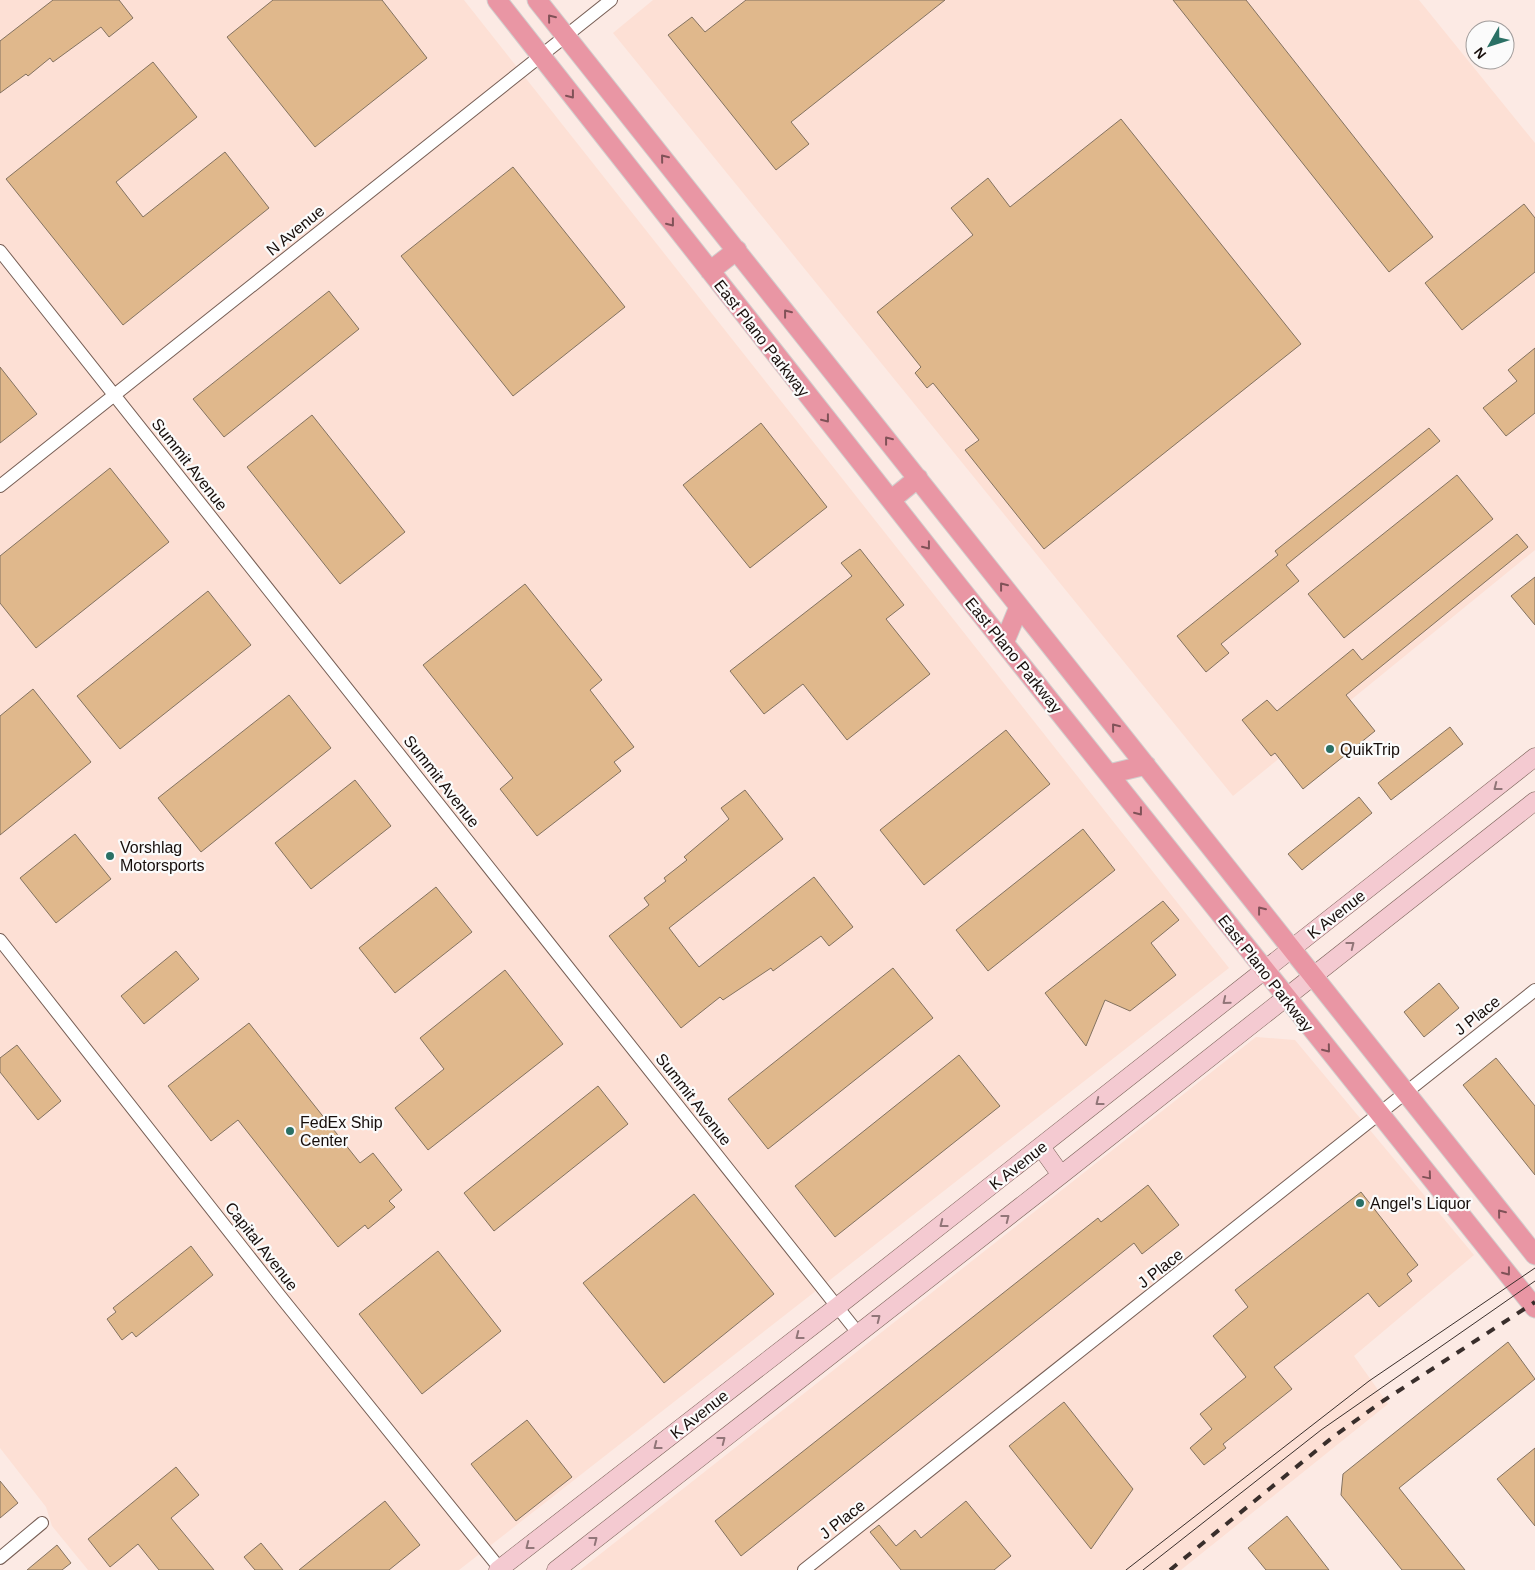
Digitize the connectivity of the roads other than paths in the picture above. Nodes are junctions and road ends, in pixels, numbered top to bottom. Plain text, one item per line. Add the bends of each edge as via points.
1 (497, 0) edge
2 (537, 0) edge
3 (611, 0) edge
4 (566, 36) junction
5 (541, 57) junction
6 (737, 250) junction
7 (0, 251) edge
8 (710, 272) junction
9 (115, 395) junction
10 (918, 478) junction
11 (0, 486) edge
12 (891, 500) junction
13 (1019, 607) junction
14 (1004, 643) junction
15 (1535, 757) edge
16 (1146, 765) junction
17 (1109, 774) junction
18 (1535, 801) edge
19 (0, 940) edge
20 (1292, 949) junction
21 (1264, 970) junction
22 (1313, 975) junction
23 (1535, 990) edge
24 (1285, 997) junction
25 (1405, 1093) junction
26 (1379, 1114) junction
27 (1040, 1147) junction
28 (1062, 1175) junction
29 (1535, 1255) edge
30 (838, 1306) junction
31 (1535, 1308) edge
32 (858, 1333) junction
33 (42, 1523) dead end
34 (0, 1558) edge
35 (499, 1570) edge
36 (556, 1570) edge
37 (804, 1570) edge

1 - 5 main road, East Plano Parkway
4 -> 2 main road, East Plano Parkway
3 - 4 street, N Avenue
4 - 5 street, N Avenue
6 -> 4 main road, East Plano Parkway
5 -> 8 main road, East Plano Parkway
5 - 9 street, N Avenue
6 - 8 main road
10 -> 6 main road, East Plano Parkway
7 - 9 street, Summit Avenue
8 -> 12 main road, East Plano Parkway
9 - 11 street, N Avenue
9 - 30 street, Summit Avenue
10 - 12 main road
13 -> 10 main road, East Plano Parkway
12 -> 14 main road, East Plano Parkway
13 - 14 main road
16 -> 13 main road, East Plano Parkway
14 - 17 main road, East Plano Parkway
15 -> 20 main road, K Avenue
16 - 17 main road
20 -> 16 main road, East Plano Parkway
17 -> 21 main road, East Plano Parkway
22 -> 18 main road, K Avenue
19 - 35 street, Capital Avenue
20 - 21 main road, K Avenue
20 - 22 main road, East Plano Parkway
21 - 24 main road, East Plano Parkway
21 -> 27 main road, K Avenue
22 - 24 main road, K Avenue
22 - 25 main road, East Plano Parkway
23 - 25 street, J Place
24 -> 26 main road, East Plano Parkway
24 - 28 main road, K Avenue
25 - 26 street, J Place
29 -> 25 main road, East Plano Parkway
26 -> 31 main road, East Plano Parkway
26 - 37 street, J Place
27 - 28 main road
27 -> 30 main road, K Avenue
32 -> 28 main road, K Avenue
30 - 32 street, Summit Avenue
30 -> 35 main road, K Avenue
36 -> 32 main road, K Avenue
33 - 34 street

